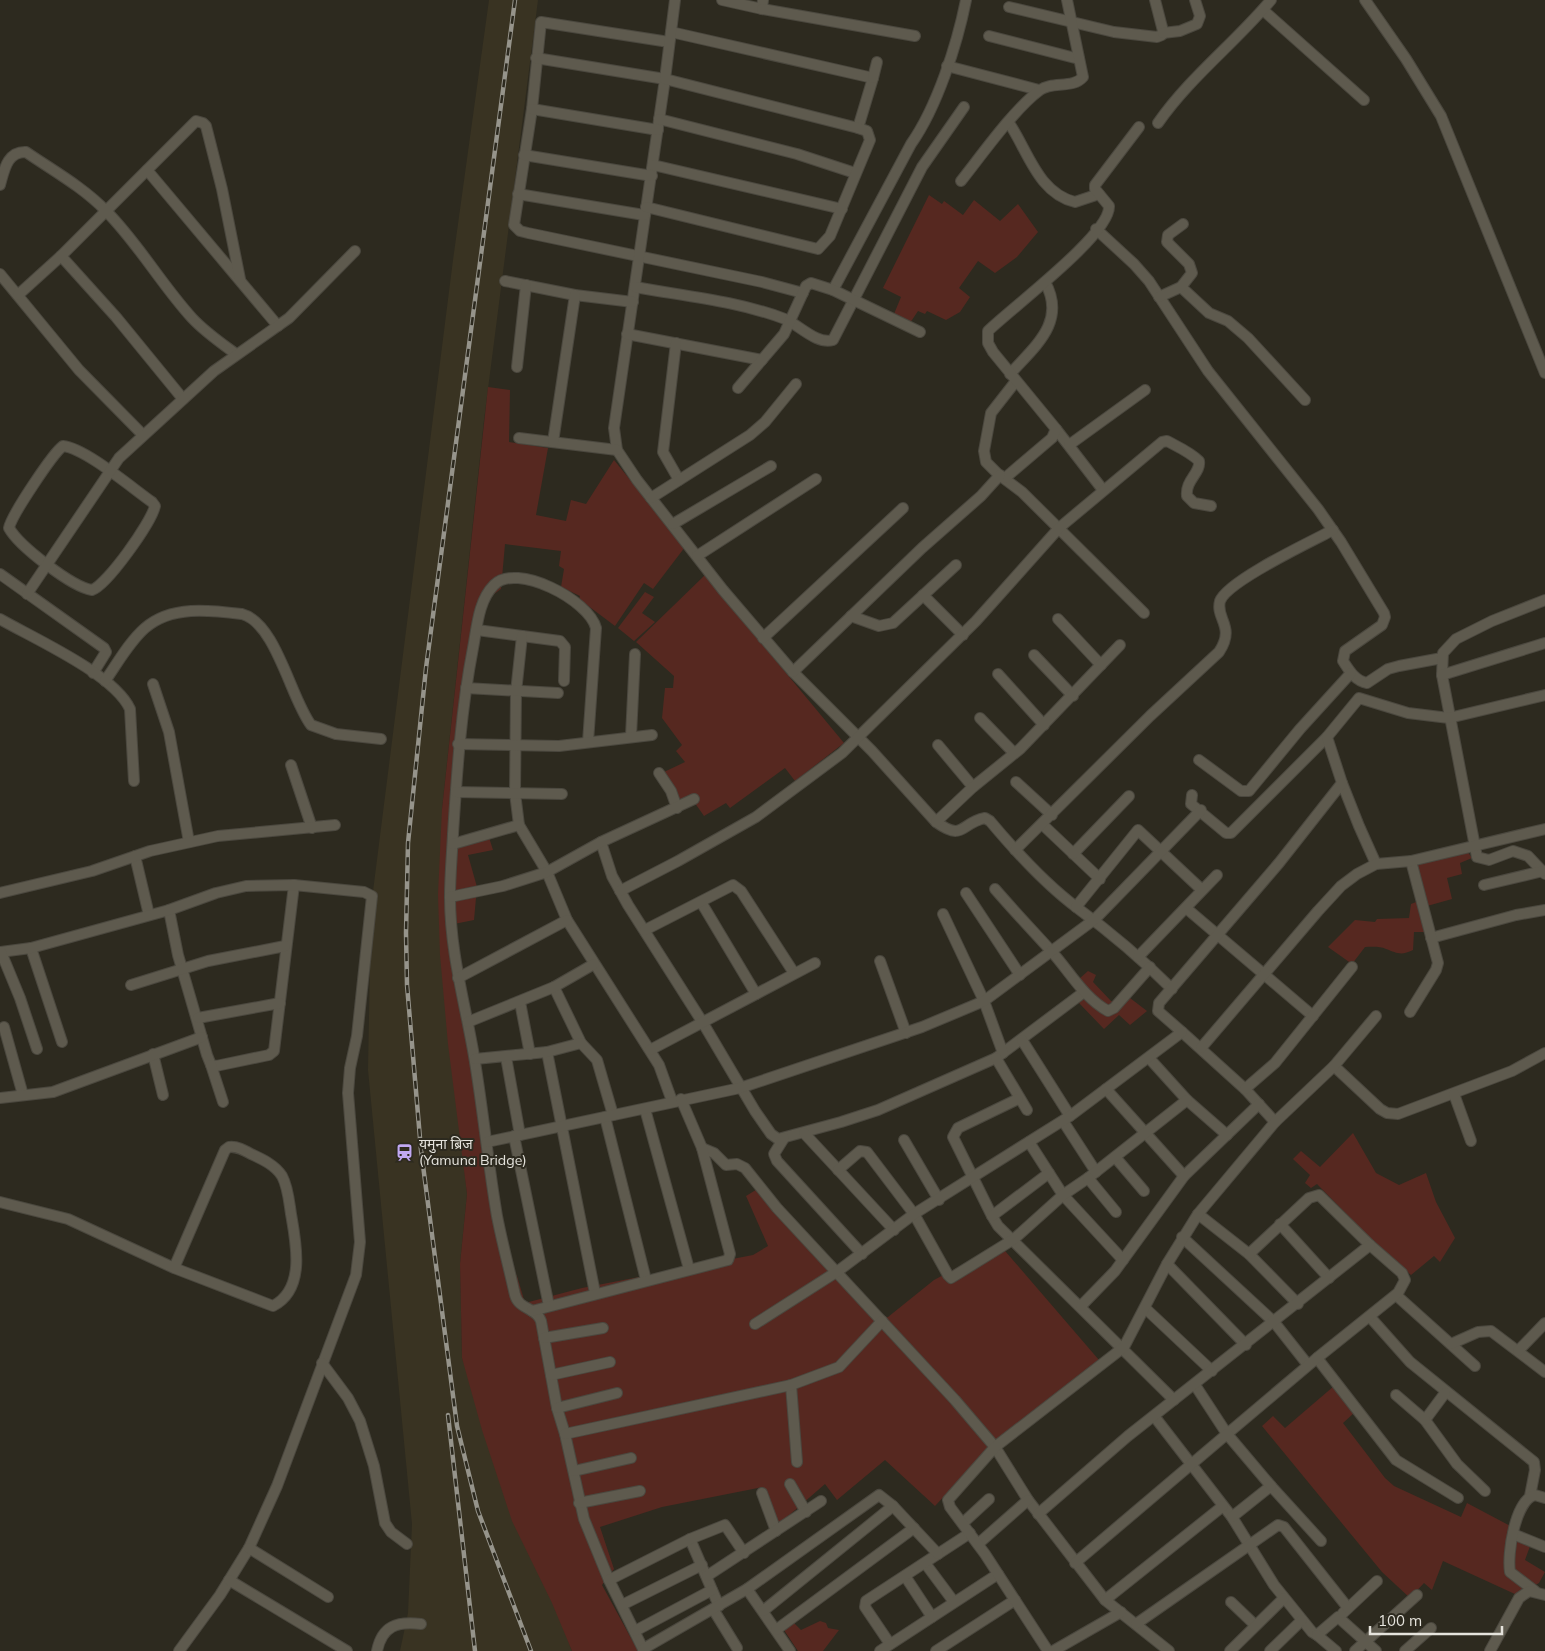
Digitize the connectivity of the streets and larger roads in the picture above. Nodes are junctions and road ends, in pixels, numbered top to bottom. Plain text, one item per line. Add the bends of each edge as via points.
1 (675, 0) edge
2 (722, 0) edge
3 (966, 0) edge
4 (1067, 0) edge
5 (1155, 0) edge
6 (1195, 0) edge
7 (1271, 0) edge
8 (1365, 0) edge
9 (762, 5) edge
10 (1009, 6) dead end
11 (1263, 10) junction
12 (1072, 22) junction
13 (1163, 33) junction
14 (915, 36) dead end
15 (989, 36) dead end
16 (670, 37) junction
17 (536, 58) junction
18 (1079, 59) junction
19 (877, 62) dead end
20 (947, 66) junction
21 (873, 78) junction
22 (665, 79) junction
23 (1040, 90) junction
24 (1364, 100) dead end
25 (964, 107) dead end
26 (532, 109) junction
27 (1158, 122) dead end
28 (1009, 123) junction
29 (658, 124) junction
30 (858, 128) junction
31 (1139, 128) dead end
32 (524, 155) junction
33 (653, 165) junction
34 (147, 170) junction
35 (855, 173) junction
36 (652, 176) junction
37 (961, 181) dead end
38 (0, 185) edge
39 (518, 194) junction
40 (1099, 194) junction
41 (842, 209) junction
42 (105, 210) junction
43 (645, 211) junction
44 (1183, 224) dead end
45 (1096, 229) junction
46 (355, 251) dead end
47 (62, 256) junction
48 (639, 256) junction
49 (0, 274) edge
50 (240, 279) junction
51 (505, 281) dead end
52 (1045, 282) junction
53 (526, 285) junction
54 (1181, 286) junction
55 (635, 287) junction
56 (833, 290) junction
57 (803, 293) junction
58 (18, 295) junction
59 (575, 295) junction
60 (1160, 298) junction
61 (853, 301) junction
62 (632, 302) junction
63 (791, 322) junction
64 (278, 326) junction
65 (920, 332) dead end
66 (627, 334) junction
67 (676, 343) junction
68 (236, 354) junction
69 (762, 360) junction
70 (517, 367) dead end
71 (1545, 373) edge
72 (1013, 377) junction
73 (796, 384) dead end
74 (738, 388) dead end
75 (1146, 390) dead end
76 (183, 399) junction
77 (1305, 400) dead end
78 (1056, 429) junction
79 (143, 435) junction
80 (518, 438) dead end
81 (552, 442) junction
82 (1069, 445) junction
83 (617, 450) junction
84 (771, 466) dead end
85 (110, 471) junction
86 (1002, 477) junction
87 (816, 479) dead end
88 (679, 480) junction
89 (1103, 490) junction
90 (652, 498) junction
91 (1211, 506) dead end
92 (903, 508) dead end
93 (673, 524) junction
94 (1059, 528) junction
95 (1333, 530) junction
96 (697, 556) junction
97 (47, 565) junction
98 (956, 565) dead end
99 (0, 574) edge
100 (27, 594) junction
101 (923, 596) junction
102 (1545, 600) edge
103 (1144, 613) dead end
104 (851, 616) junction
105 (0, 619) edge
106 (1058, 619) dead end
107 (477, 630) junction
108 (963, 635) junction
109 (522, 636) junction
110 (763, 638) junction
111 (1545, 644) edge
112 (1120, 645) dead end
113 (635, 654) dead end
114 (1034, 655) dead end
115 (1442, 658) junction
116 (1101, 665) junction
117 (793, 672) junction
118 (93, 673) junction
119 (1351, 673) junction
120 (998, 674) dead end
121 (1442, 675) junction
122 (105, 681) junction
123 (564, 681) dead end
124 (1367, 683) junction
125 (153, 684) dead end
126 (466, 688) junction
127 (516, 692) junction
128 (558, 694) dead end
129 (1545, 695) edge
130 (1073, 696) junction
131 (1361, 698) junction
132 (980, 718) dead end
133 (1449, 718) junction
134 (1044, 725) junction
135 (652, 735) dead end
136 (631, 736) junction
137 (1326, 737) junction
138 (859, 738) junction
139 (381, 739) dead end
140 (588, 742) junction
141 (458, 744) junction
142 (516, 745) junction
143 (938, 745) dead end
144 (1014, 753) junction
145 (1199, 760) dead end
146 (292, 765) dead end
147 (659, 774) dead end
148 (134, 781) dead end
149 (1016, 782) dead end
150 (1342, 782) junction
151 (973, 787) junction
152 (456, 792) junction
153 (515, 793) junction
154 (562, 794) dead end
155 (1192, 795) dead end
156 (1129, 796) dead end
157 (694, 799) dead end
158 (677, 808) junction
159 (1201, 810) junction
160 (1052, 815) junction
161 (936, 822) junction
162 (335, 825) dead end
163 (519, 825) junction
164 (1043, 825) junction
165 (312, 828) junction
166 (1545, 829) edge
167 (189, 842) junction
168 (601, 842) junction
169 (453, 844) junction
170 (1474, 846) junction
171 (1014, 850) junction
172 (1160, 852) junction
173 (1073, 854) junction
174 (135, 856) junction
175 (1411, 861) junction
176 (1376, 864) junction
177 (547, 872) junction
178 (1544, 872) edge
179 (1217, 874) dead end
180 (1100, 879) junction
181 (294, 885) junction
182 (1484, 885) dead end
183 (995, 889) dead end
184 (620, 890) junction
185 (1202, 890) junction
186 (0, 893) edge
187 (966, 893) dead end
188 (450, 897) junction
189 (701, 902) junction
190 (1076, 907) junction
191 (1186, 908) junction
192 (169, 910) junction
193 (1545, 910) edge
194 (944, 914) dead end
195 (149, 915) junction
196 (1095, 919) junction
197 (567, 920) junction
198 (645, 930) junction
199 (1219, 934) junction
200 (1432, 938) junction
201 (285, 946) junction
202 (31, 948) junction
203 (0, 952) edge
204 (1052, 952) junction
205 (1138, 957) junction
206 (880, 961) dead end
207 (815, 963) dead end
208 (594, 964) junction
209 (1150, 967) junction
210 (1352, 967) dead end
211 (182, 969) junction
212 (794, 973) junction
213 (1020, 975) junction
214 (1264, 976) junction
215 (458, 978) junction
216 (131, 985) dead end
217 (554, 986) junction
218 (1172, 989) junction
219 (1084, 992) junction
220 (756, 994) junction
221 (984, 1001) junction
222 (520, 1002) junction
223 (280, 1003) junction
224 (1410, 1012) dead end
225 (1313, 1016) junction
226 (1376, 1016) dead end
227 (198, 1018) junction
228 (468, 1022) junction
229 (703, 1023) junction
230 (4, 1027) dead end
231 (1182, 1032) junction
232 (906, 1033) junction
233 (202, 1037) junction
234 (1022, 1040) junction
235 (62, 1042) dead end
236 (582, 1042) junction
237 (1201, 1048) junction
238 (37, 1049) dead end
239 (650, 1050) junction
240 (547, 1052) junction
241 (1545, 1053) edge
242 (153, 1054) junction
243 (530, 1054) junction
244 (999, 1056) junction
245 (506, 1057) junction
246 (1149, 1058) junction
247 (475, 1059) junction
248 (212, 1065) junction
249 (1334, 1066) junction
250 (740, 1088) junction
251 (1106, 1089) junction
252 (1245, 1089) junction
253 (1454, 1094) junction
254 (23, 1095) junction
255 (163, 1095) dead end
256 (0, 1098) edge
257 (1018, 1099) junction
258 (677, 1100) junction
259 (1187, 1100) junction
260 (223, 1102) dead end
261 (1259, 1104) junction
262 (644, 1109) junction
263 (1027, 1110) dead end
264 (609, 1116) junction
265 (1066, 1119) junction
266 (1275, 1122) junction
267 (563, 1125) junction
268 (804, 1133) junction
269 (1146, 1134) junction
270 (1227, 1135) junction
271 (517, 1136) junction
272 (784, 1138) junction
273 (904, 1140) dead end
274 (1471, 1141) dead end
275 (487, 1142) junction
276 (1029, 1142) junction
277 (702, 1148) junction
278 (1115, 1157) junction
279 (838, 1170) junction
280 (1049, 1173) junction
281 (1092, 1175) junction
282 (974, 1176) junction
283 (1184, 1176) junction
284 (1144, 1191) dead end
285 (1063, 1195) junction
286 (939, 1200) junction
287 (0, 1202) edge
288 (1116, 1212) dead end
289 (914, 1214) junction
290 (1198, 1214) junction
291 (992, 1216) junction
292 (1280, 1224) junction
293 (894, 1230) junction
294 (1182, 1237) junction
295 (1014, 1240) junction
296 (1370, 1245) junction
297 (862, 1254) junction
298 (1249, 1254) junction
299 (1123, 1260) junction
300 (1168, 1264) junction
301 (174, 1268) junction
302 (689, 1269) junction
303 (838, 1271) junction
304 (1330, 1278) junction
305 (646, 1280) junction
306 (595, 1293) junction
307 (1396, 1295) junction
308 (1298, 1304) junction
309 (549, 1306) junction
310 (1081, 1306) junction
311 (1145, 1308) junction
312 (532, 1311) junction
313 (1370, 1317) junction
314 (882, 1321) junction
315 (1274, 1322) junction
316 (1545, 1323) edge
317 (755, 1324) dead end
318 (603, 1328) dead end
319 (544, 1338) junction
320 (1451, 1344) junction
321 (1246, 1345) junction
322 (1124, 1347) junction
323 (1518, 1351) junction
324 (1317, 1358) junction
325 (610, 1362) dead end
326 (322, 1363) junction
327 (1308, 1365) junction
328 (1475, 1366) dead end
329 (1212, 1371) junction
330 (1545, 1372) edge
331 (551, 1375) junction
332 (792, 1385) junction
333 (1195, 1385) junction
334 (617, 1393) dead end
335 (1445, 1393) junction
336 (1396, 1395) dead end
337 (1174, 1400) junction
338 (557, 1408) junction
339 (1154, 1416) junction
340 (1424, 1420) junction
341 (565, 1434) junction
342 (1227, 1434) junction
343 (995, 1448) junction
344 (631, 1458) dead end
345 (797, 1462) dead end
346 (1190, 1464) junction
347 (574, 1471) junction
348 (790, 1484) dead end
349 (1271, 1486) junction
350 (1485, 1491) dead end
351 (640, 1492) dead end
352 (762, 1493) dead end
353 (1530, 1496) junction
354 (1458, 1498) dead end
355 (1545, 1498) edge
356 (989, 1499) dead end
357 (1028, 1500) junction
358 (821, 1501) dead end
359 (579, 1503) junction
360 (893, 1506) junction
361 (1223, 1506) junction
362 (806, 1512) junction
363 (1038, 1514) junction
364 (1232, 1517) junction
365 (963, 1523) junction
366 (914, 1528) junction
367 (776, 1531) junction
368 (970, 1533) junction
369 (1513, 1534) junction
370 (690, 1539) junction
371 (1321, 1541) dead end
372 (407, 1544) dead end
373 (978, 1544) junction
374 (1250, 1546) junction
375 (1545, 1547) edge
376 (249, 1548) junction
377 (744, 1553) junction
378 (938, 1554) junction
379 (925, 1563) junction
380 (1075, 1563) junction
381 (702, 1565) junction
382 (998, 1574) junction
383 (707, 1576) junction
384 (905, 1576) junction
385 (230, 1580) junction
386 (609, 1580) junction
387 (1376, 1581) dead end
388 (747, 1588) junction
389 (712, 1590) junction
390 (1540, 1593) edge
391 (1417, 1595) dead end
392 (328, 1597) dead end
393 (1284, 1598) junction
394 (1015, 1600) junction
395 (1105, 1600) junction
396 (954, 1602) junction
397 (1230, 1602) dead end
398 (622, 1605) junction
399 (716, 1608) junction
400 (1348, 1608) junction
401 (763, 1611) junction
402 (1120, 1612) junction
403 (932, 1617) junction
404 (1338, 1617) junction
405 (1302, 1620) junction
406 (421, 1624) dead end
407 (1136, 1624) junction
408 (1255, 1625) junction
409 (1431, 1628) dead end
410 (776, 1630) junction
411 (634, 1631) junction
412 (1317, 1635) junction
413 (1366, 1641) junction
414 (890, 1644) junction
415 (737, 1648) dead end
416 (644, 1650) edge
417 (179, 1651) edge
418 (347, 1651) edge
419 (376, 1651) edge
420 (790, 1651) edge
421 (880, 1651) edge
422 (936, 1651) edge
423 (1048, 1651) edge
424 (1053, 1651) edge
425 (1169, 1651) edge
426 (1230, 1651) edge
427 (1270, 1651) edge
428 (1337, 1651) edge
429 (1355, 1651) edge
430 (1376, 1651) edge
431 (1405, 1651) edge
432 (1490, 1651) edge

1 - 16 street
2 - 9 street
3 - 20 street
4 - 12 street
5 - 13 street
6 - 13 street via 1200,16 1197,24
7 - 11 street
8 - 71 street via 1441,116
9 - 14 street
10 - 12 street
11 - 24 street
11 - 27 street via 1182,91
12 - 13 street via 1114,32 1158,37
12 - 18 street
15 - 18 street
16 - 17 street via 541,22
16 - 21 street
16 - 22 street
17 - 22 street
17 - 26 street
18 - 23 street via 1083,72 1080,80
19 - 21 street
20 - 23 street
20 - 56 street via 924,126 911,144
21 - 30 street
22 - 29 street
22 - 30 street
23 - 28 street
25 - 61 street via 922,167
26 - 29 street
26 - 32 street
28 - 37 street
28 - 40 street via 1026,157 1056,193 1075,202
29 - 33 street
29 - 35 street via 797,154
30 - 35 street via 867,131 870,140
31 - 40 street via 1095,185
32 - 36 street
32 - 39 street
33 - 36 street
33 - 41 street
34 - 42 street
34 - 50 street
34 - 50 street via 190,125 196,121 203,123 222,190
35 - 41 street
36 - 43 street
38 - 42 street via 10,158 20,151 26,152
39 - 43 street
39 - 48 street via 514,225 520,231
40 - 45 street via 1109,210
41 - 43 street via 830,236 818,249
42 - 47 street
42 - 68 street via 192,317
43 - 48 street
44 - 54 street via 1166,238 1168,245 1192,268 1190,278
45 - 52 street
45 - 60 street via 1143,273
46 - 64 street via 301,308
47 - 58 street
47 - 76 street
48 - 55 street
48 - 57 street
49 - 58 street
50 - 64 street
51 - 53 street
52 - 72 street via 1053,301 1051,321
52 - 72 street via 988,331 988,342
53 - 59 street
53 - 70 street
54 - 60 street
54 - 77 street via 1208,313 1228,321 1248,338
55 - 62 street
55 - 63 street via 765,312
56 - 57 street via 811,283
56 - 61 street
57 - 63 street
58 - 79 street via 79,370
59 - 62 street
59 - 81 street
60 - 95 street via 1208,371
61 - 63 street via 835,337 829,341 821,340
61 - 65 street
62 - 66 street
63 - 69 street
64 - 68 street
66 - 67 street
66 - 83 street via 614,428
67 - 69 street
67 - 88 street via 663,452
68 - 76 street
69 - 74 street
72 - 78 street
72 - 86 street via 991,413 984,451 986,462
73 - 88 street via 750,435
75 - 82 street
76 - 79 street
78 - 82 street
78 - 86 street via 1052,438
79 - 85 street
80 - 81 street
81 - 83 street
82 - 89 street
83 - 90 street
84 - 93 street
85 - 97 street
85 - 97 street via 77,450 64,446 29,492 9,528
85 - 97 street via 153,503 154,511 141,533 96,589 88,590
86 - 94 street
86 - 104 street
87 - 96 street
88 - 90 street
89 - 91 street via 1167,441 1199,461 1199,467 1188,482 1187,496 1194,504
89 - 94 street
90 - 93 street
92 - 110 street
93 - 96 street
94 - 103 street
94 - 108 street
95 - 119 street via 1385,617 1382,625 1345,651 1343,661
95 - 160 street via 1263,567 1226,594 1220,607 1227,632 1219,652
96 - 110 street
97 - 100 street
98 - 101 street
99 - 100 street
100 - 118 street via 104,648 106,652
101 - 104 street via 887,626
101 - 108 street
102 - 115 street via 1492,621 1456,640 1446,648
104 - 117 street
105 - 118 street
106 - 116 street
107 - 109 street
107 - 126 street
107 - 140 street via 484,600 493,585 505,579 551,586 589,614 596,628
108 - 138 street
109 - 123 street via 564,643
109 - 127 street
110 - 117 street
111 - 121 street
112 - 116 street
113 - 136 street
114 - 130 street
115 - 121 street
115 - 124 street via 1399,666
116 - 130 street
117 - 138 street
118 - 122 street
119 - 124 street
119 - 145 street via 1249,791 1241,791
120 - 134 street
121 - 133 street
122 - 139 street via 145,628 168,615 195,610 242,614 249,616 265,633 310,725 336,734
122 - 148 street via 126,700 130,709
124 - 131 street
125 - 167 street via 169,732
126 - 127 street
126 - 141 street
127 - 128 street
127 - 142 street
129 - 133 street
130 - 134 street
131 - 133 street via 1408,713
131 - 137 street
132 - 144 street
133 - 170 street
134 - 144 street
135 - 136 street
136 - 140 street
137 - 150 street
137 - 159 street via 1231,833 1226,833
138 - 161 street
138 - 184 street via 756,817
140 - 142 street via 559,746
141 - 142 street
141 - 152 street
142 - 153 street
143 - 151 street
144 - 151 street
146 - 165 street
147 - 158 street via 671,791
149 - 160 street
150 - 176 street
150 - 199 street
151 - 161 street
152 - 153 street
152 - 169 street
153 - 154 street
153 - 163 street
155 - 159 street via 1191,804
156 - 173 street
157 - 158 street
158 - 168 street
159 - 172 street
160 - 164 street
161 - 171 street via 948,830 960,832 985,818
162 - 165 street
163 - 169 street
163 - 177 street
164 - 171 street
164 - 173 street
165 - 167 street via 218,836
166 - 170 street
167 - 174 street
168 - 177 street
168 - 184 street
169 - 188 street
170 - 175 street
170 - 178 street via 1477,857 1489,860 1513,851 1528,856
171 - 190 street
172 - 180 street via 1138,830
172 - 185 street
172 - 196 street
173 - 180 street
174 - 186 street via 92,871
174 - 195 street
175 - 176 street
175 - 200 street
176 - 214 street via 1341,886
177 - 188 street via 503,886
177 - 197 street
178 - 182 street
179 - 185 street
180 - 190 street
181 - 192 street via 246,886
181 - 201 street
181 - 326 street via 364,892 372,896 348,1093 359,1262
183 - 204 street
184 - 198 street
185 - 191 street
187 - 213 street
188 - 215 street via 452,948
189 - 198 street
189 - 212 street via 730,886 739,888
189 - 220 street
190 - 196 street
191 - 199 street
191 - 205 street
192 - 195 street
192 - 211 street
193 - 200 street via 1516,914
194 - 221 street
195 - 202 street
196 - 204 street
196 - 205 street
197 - 208 street
197 - 215 street
198 - 229 street
199 - 214 street
199 - 218 street
200 - 224 street via 1438,957 1436,970
201 - 211 street
201 - 223 street
202 - 203 street
202 - 235 street
203 - 238 street
204 - 213 street
204 - 219 street
205 - 209 street
206 - 232 street
207 - 212 street
208 - 217 street
208 - 239 street
209 - 218 street
209 - 219 street via 1111,1010 1103,1008
210 - 225 street
211 - 216 street
211 - 227 street
212 - 220 street
213 - 221 street
214 - 225 street
214 - 237 street
215 - 228 street
217 - 222 street
217 - 236 street
218 - 231 street via 1159,1003 1158,1011
219 - 234 street
220 - 229 street
221 - 232 street
221 - 244 street
222 - 228 street
222 - 243 street
223 - 227 street
223 - 248 street via 273,1054
225 - 252 street via 1275,1063
226 - 249 street
227 - 233 street
228 - 247 street
229 - 239 street
229 - 250 street
230 - 254 street
231 - 237 street
231 - 246 street
232 - 250 street
233 - 242 street
233 - 248 street
234 - 244 street
234 - 265 street
236 - 240 street
236 - 264 street via 597,1060
237 - 252 street
239 - 258 street
240 - 243 street
240 - 267 street
241 - 253 street via 1512,1071
242 - 254 street via 53,1092
242 - 255 street
243 - 245 street
244 - 257 street
244 - 268 street via 878,1110
245 - 247 street
245 - 271 street
246 - 251 street
246 - 259 street
247 - 275 street
248 - 260 street
249 - 253 street via 1388,1113 1410,1111
249 - 266 street
250 - 258 street
250 - 272 street via 771,1134 778,1139
251 - 265 street
251 - 269 street
252 - 261 street
253 - 274 street
254 - 256 street
257 - 263 street
257 - 282 street via 958,1128 954,1133 956,1145
258 - 262 street
258 - 277 street
259 - 269 street
259 - 270 street
261 - 266 street
261 - 270 street
262 - 264 street
262 - 302 street
264 - 267 street
264 - 305 street
265 - 276 street
265 - 281 street
266 - 290 street
267 - 271 street
267 - 306 street
268 - 272 street
268 - 279 street
269 - 278 street
269 - 283 street
270 - 283 street
271 - 275 street
271 - 309 street
272 - 297 street via 774,1154 777,1161
273 - 286 street
275 - 312 street via 498,1217 515,1294 520,1305
276 - 280 street
276 - 282 street
277 - 302 street via 730,1258 725,1262
277 - 303 street via 714,1153 726,1166 737,1164 745,1168 777,1208
278 - 281 street
278 - 284 street
279 - 289 street via 860,1151 865,1151
279 - 293 street
280 - 285 street
280 - 291 street
281 - 285 street
281 - 288 street
282 - 286 street
282 - 291 street
283 - 299 street
285 - 295 street
285 - 299 street
286 - 289 street
287 - 301 street via 68,1219
289 - 293 street
289 - 295 street via 949,1277
290 - 294 street
290 - 298 street
291 - 295 street
292 - 296 street via 1309,1198 1319,1195
292 - 298 street
292 - 304 street
293 - 297 street
294 - 300 street
294 - 315 street
295 - 310 street
296 - 304 street
296 - 307 street via 1405,1276
297 - 303 street
298 - 308 street
299 - 310 street
300 - 311 street
300 - 321 street
301 - 301 street via 268,1306 278,1304 294,1274 297,1253 287,1192 278,1171 239,1148 229,1147 222,1156
302 - 305 street
303 - 314 street
303 - 317 street
304 - 308 street
305 - 306 street
306 - 309 street
307 - 313 street
307 - 320 street
308 - 315 street
309 - 312 street
310 - 322 street
311 - 322 street
311 - 329 street
312 - 319 street via 539,1315
313 - 324 street
313 - 335 street via 1396,1349
314 - 332 street via 839,1367
314 - 343 street
315 - 321 street
315 - 327 street
316 - 323 street
318 - 319 street
319 - 331 street
320 - 323 street via 1478,1332 1491,1331
320 - 328 street
321 - 329 street
322 - 337 street
322 - 343 street
323 - 330 street
324 - 327 street
324 - 354 street via 1396,1460
325 - 331 street
326 - 372 street via 348,1398 360,1422 374,1466 385,1523
326 - 376 street via 277,1486
327 - 342 street
329 - 333 street
331 - 338 street
332 - 341 street
332 - 345 street
333 - 337 street
333 - 342 street
334 - 338 street
335 - 340 street
335 - 353 street via 1534,1462
336 - 340 street
337 - 339 street
338 - 341 street
339 - 346 street
339 - 363 street
340 - 350 street via 1457,1464
341 - 347 street
342 - 346 street
342 - 349 street
343 - 357 street
343 - 365 street via 948,1500
344 - 347 street
346 - 361 street
346 - 380 street
347 - 359 street
348 - 362 street
349 - 364 street
349 - 371 street
351 - 359 street
352 - 367 street
353 - 355 street via 1535,1494
353 - 369 street via 1524,1503
356 - 365 street
357 - 363 street
357 - 373 street
358 - 362 street
359 - 386 street
360 - 366 street
360 - 388 street via 877,1496
360 - 401 street
361 - 364 street
361 - 395 street
362 - 367 street
363 - 380 street
364 - 374 street
365 - 368 street
366 - 378 street
366 - 410 street
367 - 377 street
368 - 373 street
368 - 378 street
369 - 375 street
369 - 390 street via 1510,1572
370 - 377 street via 725,1525
370 - 381 street
370 - 386 street
373 - 382 street
374 - 393 street
374 - 400 street via 1276,1526 1284,1527
374 - 407 street
376 - 385 street
376 - 392 street
377 - 383 street
378 - 379 street
379 - 384 street
379 - 396 street
380 - 395 street
381 - 383 street
381 - 398 street
382 - 394 street
382 - 396 street
383 - 389 street
384 - 403 street
384 - 414 street via 864,1604
385 - 417 street
385 - 418 street
386 - 398 street
387 - 400 street
388 - 399 street
388 - 401 street
389 - 399 street
389 - 411 street
390 - 432 street via 1529,1591 1518,1598
391 - 413 street
393 - 405 street
393 - 408 street
394 - 422 street
394 - 423 street
395 - 402 street
396 - 403 street
397 - 408 street
398 - 411 street
399 - 415 street
399 - 416 street
400 - 404 street
401 - 410 street
402 - 407 street
402 - 424 street
403 - 414 street
404 - 412 street
404 - 413 street
405 - 412 street
405 - 427 street
406 - 419 street via 388,1628 381,1636
407 - 425 street
408 - 426 street
409 - 431 street
410 - 420 street
411 - 416 street
412 - 428 street
413 - 429 street
413 - 430 street
414 - 421 street

